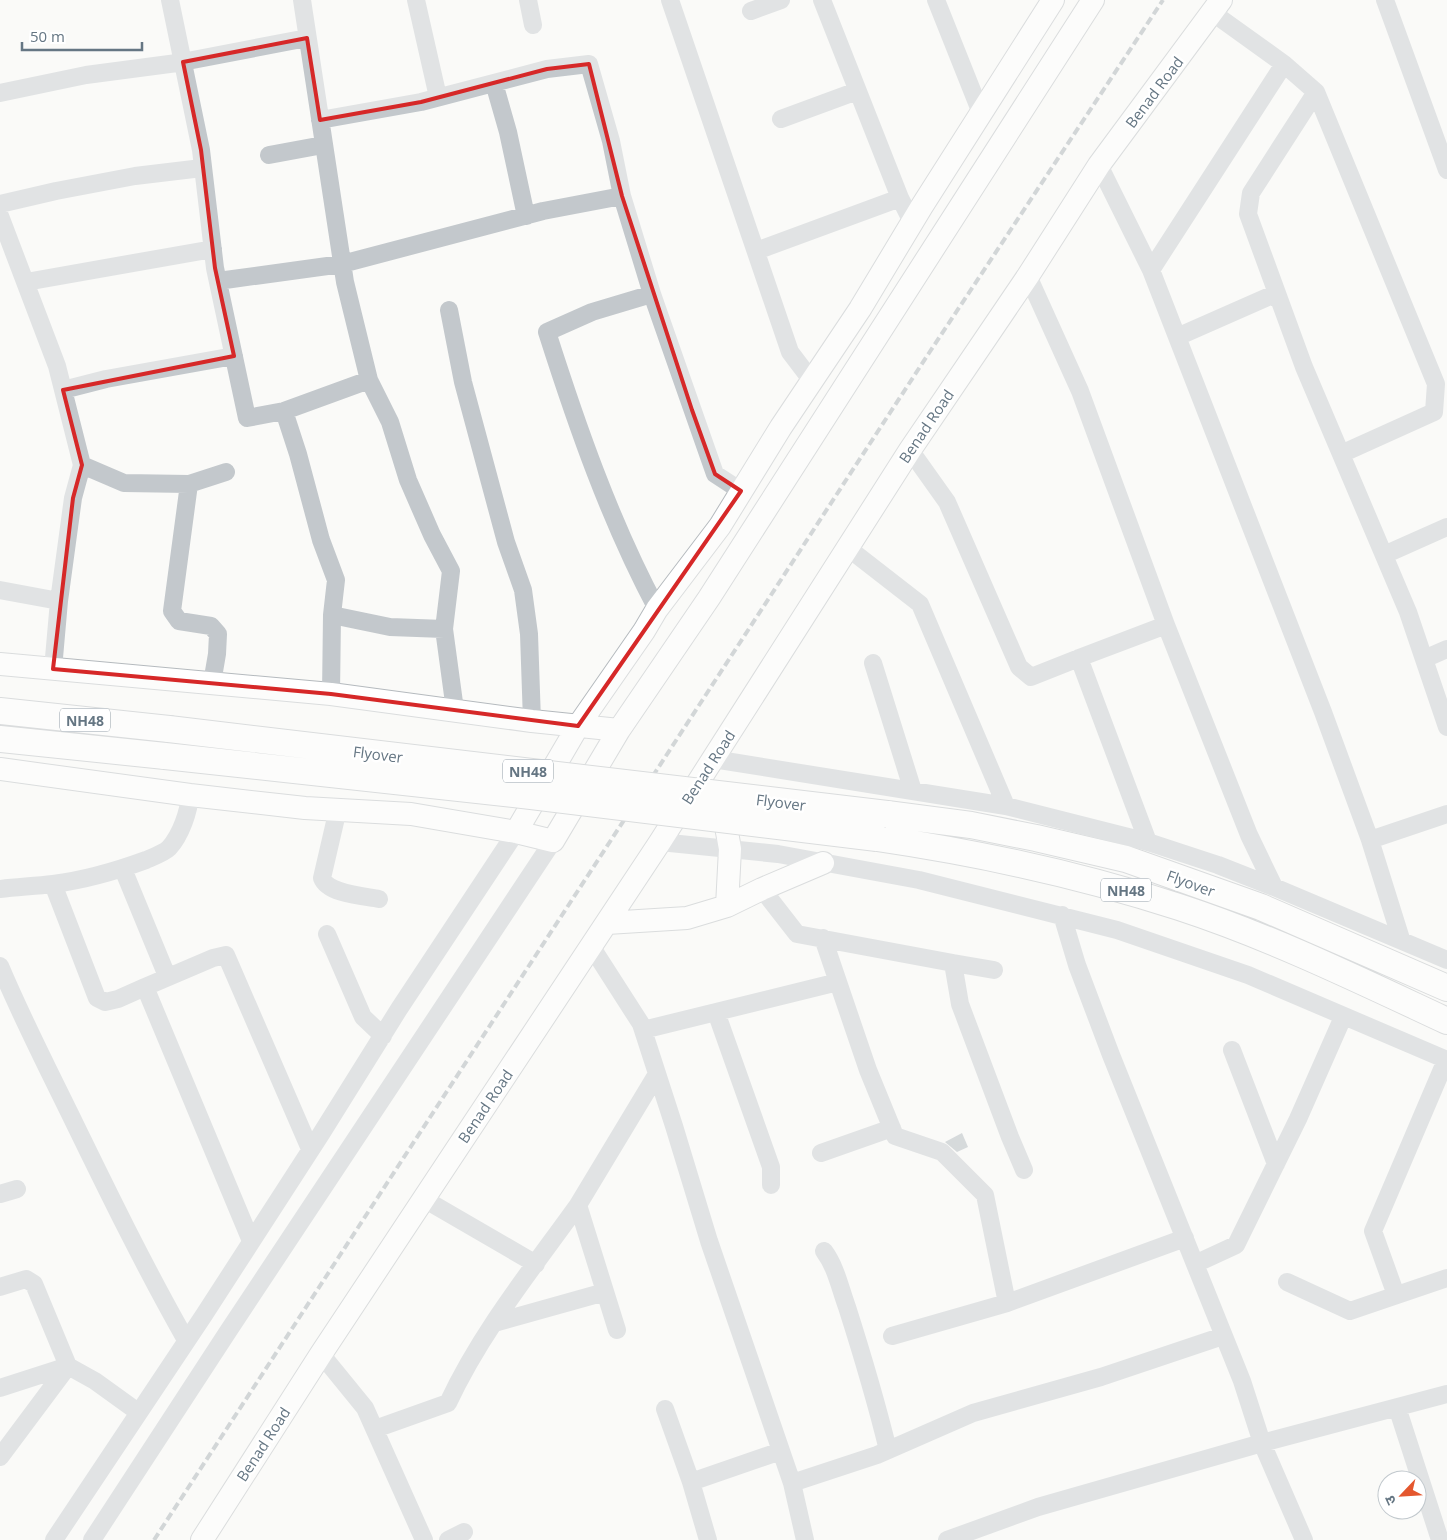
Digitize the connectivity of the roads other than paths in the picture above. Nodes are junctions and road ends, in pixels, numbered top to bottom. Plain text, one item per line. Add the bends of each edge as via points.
1 (170, 0) edge
2 (302, 0) edge
3 (416, 0) edge
4 (528, 0) edge
5 (670, 0) edge
6 (780, 0) edge
7 (822, 0) edge
8 (936, 0) edge
9 (1053, 0) edge
10 (1093, 0) edge
11 (1385, 0) edge
12 (1217, 6) edge
13 (751, 11) dead end
14 (533, 25) dead end
15 (307, 38) junction
16 (183, 62) junction
17 (1284, 64) junction
18 (494, 82) junction
19 (857, 91) junction
20 (1316, 92) junction
21 (0, 93) edge
22 (438, 97) junction
23 (981, 112) junction
24 (780, 119) dead end
25 (320, 120) junction
26 (324, 145) junction
27 (269, 155) dead end
28 (1099, 165) junction
29 (202, 168) junction
30 (1447, 170) edge
31 (622, 196) junction
32 (900, 198) junction
33 (0, 204) edge
34 (0, 216) edge
35 (526, 216) junction
36 (912, 222) junction
37 (213, 249) junction
38 (756, 251) junction
39 (342, 264) junction
40 (1151, 270) junction
41 (1028, 276) junction
42 (26, 282) junction
43 (218, 282) junction
44 (1277, 293) junction
45 (652, 294) junction
46 (449, 310) dead end
47 (1177, 336) junction
48 (234, 356) junction
49 (369, 380) junction
50 (812, 381) junction
51 (63, 390) junction
52 (284, 411) junction
53 (910, 450) junction
54 (1341, 454) junction
55 (82, 465) junction
56 (226, 472) dead end
57 (189, 484) junction
58 (741, 491) junction
59 (1447, 527) edge
60 (848, 548) junction
61 (1384, 555) junction
62 (0, 590) edge
63 (59, 601) junction
64 (657, 609) junction
65 (332, 615) junction
66 (1166, 625) junction
67 (444, 629) junction
68 (1447, 649) edge
69 (1079, 658) junction
70 (1424, 659) junction
71 (873, 663) dead end
72 (0, 664) edge
73 (53, 669) junction
74 (212, 683) junction
75 (330, 694) junction
76 (455, 710) junction
77 (0, 711) edge
78 (532, 721) junction
79 (578, 726) junction
80 (1447, 727) edge
81 (619, 730) junction
82 (0, 739) edge
83 (713, 759) junction
84 (0, 769) edge
85 (913, 791) junction
86 (190, 795) junction
87 (1006, 806) junction
88 (338, 810) junction
89 (1447, 814) edge
90 (516, 832) junction
91 (1370, 840) junction
92 (553, 841) junction
93 (660, 842) junction
94 (1148, 842) junction
95 (730, 849) junction
96 (823, 863) junction
97 (123, 868) junction
98 (53, 884) junction
99 (1274, 886) junction
100 (762, 888) junction
101 (0, 889) edge
102 (379, 899) dead end
103 (726, 906) junction
104 (1062, 914) junction
105 (607, 923) junction
106 (327, 934) dead end
107 (823, 938) junction
108 (1401, 939) junction
109 (591, 946) junction
110 (1447, 960) edge
111 (953, 963) junction
112 (0, 966) edge
113 (994, 970) dead end
114 (167, 976) junction
115 (838, 982) junction
116 (145, 987) junction
117 (1447, 988) edge
118 (716, 1012) junction
119 (1343, 1016) junction
120 (1447, 1021) edge
121 (643, 1030) junction
122 (383, 1036) junction
123 (1232, 1050) dead end
124 (1447, 1060) edge
125 (657, 1074) junction
126 (892, 1128) junction
127 (310, 1149) junction
128 (821, 1153) dead end
129 (1276, 1164) junction
130 (1024, 1170) dead end
131 (771, 1185) dead end
132 (17, 1189) dead end
133 (0, 1194) edge
134 (424, 1199) junction
135 (578, 1205) junction
136 (1185, 1238) junction
137 (251, 1241) junction
138 (824, 1250) dead end
139 (536, 1264) junction
140 (1195, 1264) junction
141 (1447, 1278) edge
142 (1288, 1282) dead end
143 (0, 1287) edge
144 (605, 1292) junction
145 (1396, 1295) junction
146 (1007, 1303) junction
147 (494, 1323) junction
148 (617, 1330) dead end
149 (892, 1336) dead end
150 (1223, 1336) junction
151 (186, 1340) junction
152 (321, 1354) junction
153 (68, 1366) junction
154 (0, 1388) edge
155 (1447, 1394) edge
156 (1397, 1407) junction
157 (665, 1409) dead end
158 (138, 1412) junction
159 (374, 1429) junction
160 (1262, 1443) junction
161 (888, 1450) junction
162 (782, 1451) junction
163 (0, 1457) edge
164 (691, 1482) junction
165 (792, 1483) junction
166 (464, 1532) dead end
167 (704, 1539) edge
168 (54, 1540) edge
169 (92, 1540) edge
170 (202, 1540) edge
171 (424, 1540) edge
172 (448, 1540) edge
173 (805, 1540) edge
174 (947, 1540) edge
175 (1304, 1540) edge
176 (1440, 1540) edge

1 - 16 street
2 - 15 street
3 - 22 street
4 - 14 street
5 - 38 street
6 - 13 street
7 - 19 street
8 - 23 street
9 - 23 main road
10 - 81 main road via 710,598
11 - 30 street
12 - 17 street
12 - 28 main road, Benad Road
15 - 16 street
15 - 25 street
16 - 21 street
16 - 29 street
17 - 20 street
17 - 40 street
18 - 22 street
18 - 31 street via 547,69 589,64 611,141
18 - 35 street
19 - 24 street
19 - 32 street
20 - 44 street via 1251,193 1248,214
20 - 54 street via 1436,384 1434,412
22 - 25 street
23 - 36 main road
25 - 26 street
26 - 27 street
26 - 39 street
28 - 40 street
28 - 41 main road, Benad Road
29 - 33 street via 135,176
29 - 37 street
31 - 35 street
31 - 45 street
32 - 36 street
32 - 38 street
34 - 42 street
35 - 39 street
36 - 50 main road
37 - 42 street
37 - 43 street
38 - 50 street via 790,352
39 - 43 street
39 - 49 street
40 - 47 street
41 - 53 main road, Benad Road
41 - 66 street via 1080,391
42 - 51 street
43 - 48 street
44 - 47 street
44 - 54 street
45 - 58 street via 715,474
45 - 64 street via 592,312 547,332 604,492
46 - 78 street via 463,382 522,590 529,634
47 - 91 street
48 - 51 street
48 - 52 street via 246,418
49 - 52 street
49 - 67 street via 390,422 408,480 451,571
50 - 58 main road
51 - 55 street
52 - 65 street via 321,540 336,580
53 - 60 main road, Benad Road
53 - 69 street via 947,502 1019,667 1031,677
54 - 61 street
55 - 57 street via 124,483
55 - 63 street
56 - 57 street
57 - 74 street via 172,611 180,621 211,626 218,634
58 - 64 main road via 720,526
59 - 61 street
60 - 83 main road, Benad Road
60 - 87 street via 920,604
61 - 70 street
62 - 63 street
63 - 73 street
64 - 79 main road
65 - 67 street via 390,627
65 - 75 street
66 - 69 street
66 - 99 street via 1249,835
67 - 76 street
68 - 70 street
69 - 94 street
70 - 80 street
71 - 85 street
72 - 73 main road
73 - 74 main road
74 - 75 main road
75 - 76 main road
76 - 78 main road
77 - 117 highway, Flyover / NH48, bridge via 971,825 1126,859 1261,908
78 - 79 main road
79 - 81 main road
79 - 90 main road
81 - 92 main road
82 - 120 highway, Flyover / NH48, bridge via 541,797 941,848 1008,861 1164,902 1246,932
83 - 85 street
83 - 93 main road, Benad Road
83 - 95 main road
84 - 86 main road
85 - 87 street
86 - 88 main road
86 - 97 street via 178,834 169,849
87 - 94 street
88 - 90 main road via 411,814
88 - 102 street via 322,878 324,884 331,889
89 - 91 street
90 - 92 main road
90 - 122 street
91 - 108 street
92 - 169 street
93 - 95 street
93 - 105 main road, Benad Road
94 - 99 street
95 - 96 street
95 - 103 main road
96 - 100 main road
96 - 104 street via 919,880
97 - 98 street
97 - 114 street
98 - 101 street
98 - 116 street via 97,998 105,1002
99 - 108 street
100 - 103 main road
100 - 107 street via 797,934
103 - 105 main road via 688,918
104 - 119 street via 1248,975
104 - 136 street via 1094,1010
105 - 109 main road, Benad Road
106 - 122 street via 363,1017
107 - 111 street
107 - 115 street
108 - 110 street
109 - 121 street
109 - 134 main road, Benad Road
111 - 113 street
111 - 130 street via 960,1004
112 - 151 street via 104,1186
114 - 116 street
114 - 127 street via 226,955
115 - 118 street
115 - 126 street
116 - 137 street
118 - 121 street
118 - 131 street via 771,1167
119 - 124 street
119 - 129 street
121 - 125 street
122 - 127 street
123 - 129 street
124 - 145 street via 1373,1231
125 - 135 street
125 - 162 street via 709,1241
126 - 128 street
126 - 146 street via 895,1136 942,1152 986,1195
127 - 137 street
129 - 140 street via 1236,1245
132 - 133 street
134 - 139 street
134 - 152 main road, Benad Road
135 - 139 street
135 - 144 street
136 - 140 street
136 - 146 street
137 - 151 street
138 - 161 street via 831,1260 872,1386
139 - 147 street
140 - 150 street
141 - 145 street
142 - 145 street via 1350,1311
143 - 153 street via 26,1279 34,1284
144 - 147 street
144 - 148 street
146 - 149 street
147 - 159 street via 448,1403
150 - 160 street
150 - 161 street via 1101,1377 973,1412
151 - 158 street
152 - 159 street via 365,1408
152 - 170 main road, Benad Road
153 - 154 street
153 - 158 street
153 - 163 street
155 - 156 street
156 - 160 street
156 - 176 street
157 - 164 street
158 - 168 street
159 - 171 street
160 - 174 street via 1038,1507
160 - 175 street
161 - 165 street
162 - 164 street
162 - 165 street
164 - 167 street
165 - 173 street
166 - 172 street

